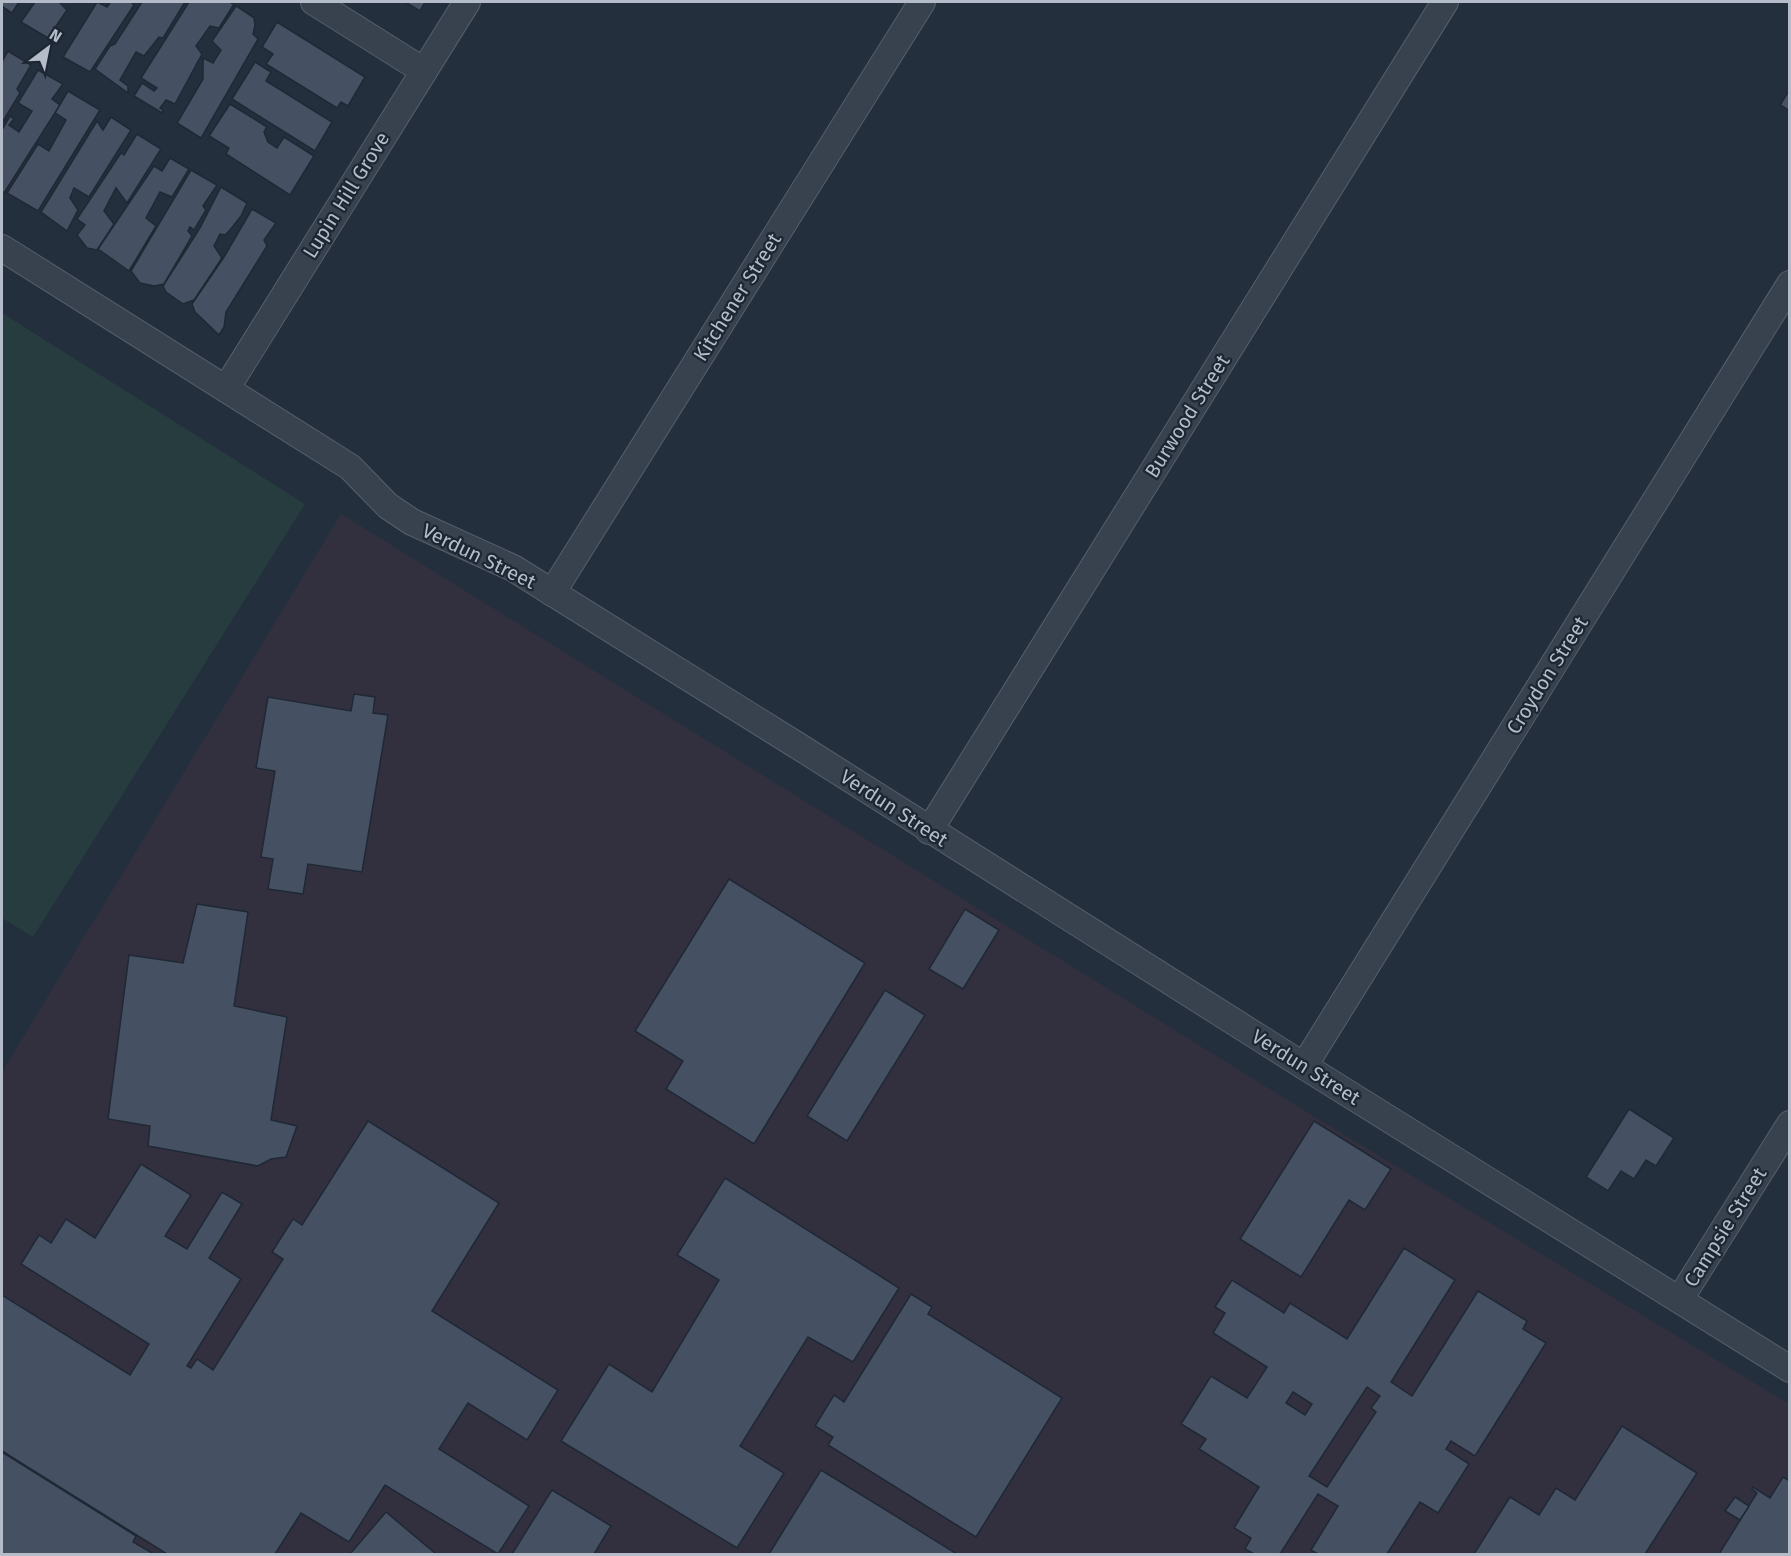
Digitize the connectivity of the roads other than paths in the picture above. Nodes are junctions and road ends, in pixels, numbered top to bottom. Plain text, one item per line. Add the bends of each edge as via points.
1 (314, 2) edge
2 (467, 2) edge
3 (922, 2) edge
4 (1445, 2) edge
5 (424, 71) junction
6 (2, 248) edge
7 (1790, 284) edge
8 (226, 389) junction
9 (552, 593) junction
10 (929, 831) junction
11 (1304, 1066) junction
12 (1790, 1124) edge
13 (1680, 1299) junction
14 (1790, 1368) edge

1 - 5 street
2 - 5 street, Lupin Hill Grove
3 - 9 street, Kitchener Street
4 - 10 street, Burwood Street
5 - 8 street, Lupin Hill Grove
6 - 8 street, Verdun Street
7 - 11 street, Croydon Street
8 - 9 street, Verdun Street via 350,467 388,506 412,522 491,557
9 - 10 street, Verdun Street
10 - 11 street, Verdun Street
11 - 13 street, Verdun Street
12 - 13 street, Campsie Street
13 - 14 street, Verdun Street

